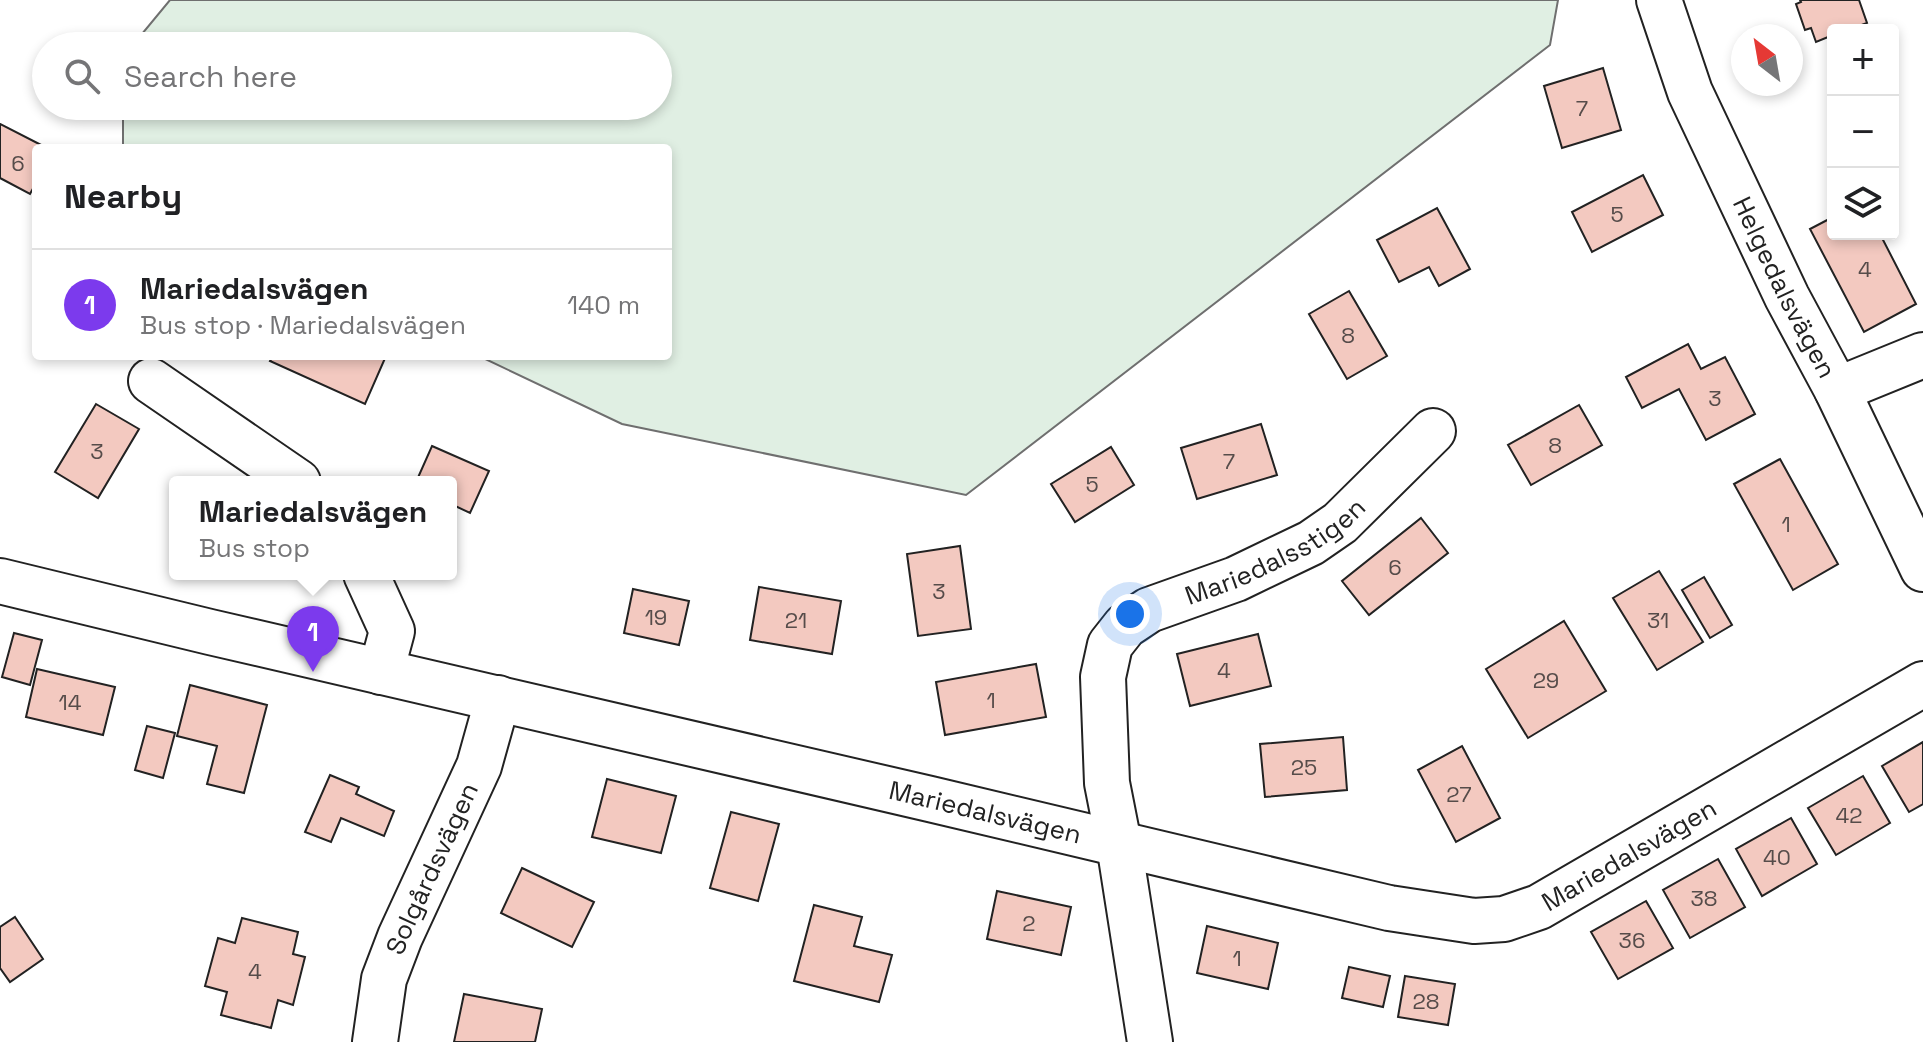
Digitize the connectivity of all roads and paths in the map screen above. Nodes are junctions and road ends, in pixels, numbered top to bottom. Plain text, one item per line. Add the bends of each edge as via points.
1 (1659, 0) edge
2 (1923, 355) edge
3 (151, 381) dead end
4 (1837, 390) junction
5 (1433, 431) dead end
6 (289, 476) edge
7 (1923, 569) edge
8 (369, 580) edge
9 (0, 581) edge
10 (381, 672) junction
11 (1923, 684) edge
12 (498, 698) junction
13 (1119, 844) junction
14 (375, 1042) edge
15 (1150, 1042) edge

1 - 4 street, Helgedalsvägen via 1690,92
2 - 4 street
3 - 6 street
4 - 7 street, Helgedalsvägen
5 - 13 street, Mariedalsstigen via 1340,523 1311,543 1236,579 1149,610 1125,626 1110,645 1103,677 1107,783
8 - 10 street via 392,631
9 - 10 street, Mariedalsvägen
10 - 12 street, Mariedalsvägen
11 - 13 street, Mariedalsvägen via 1539,907 1504,919 1460,921 1389,908
12 - 13 street, Mariedalsvägen
12 - 14 street, Solgårdsvägen via 479,766 384,979
13 - 15 street, Mariedalsstigen

